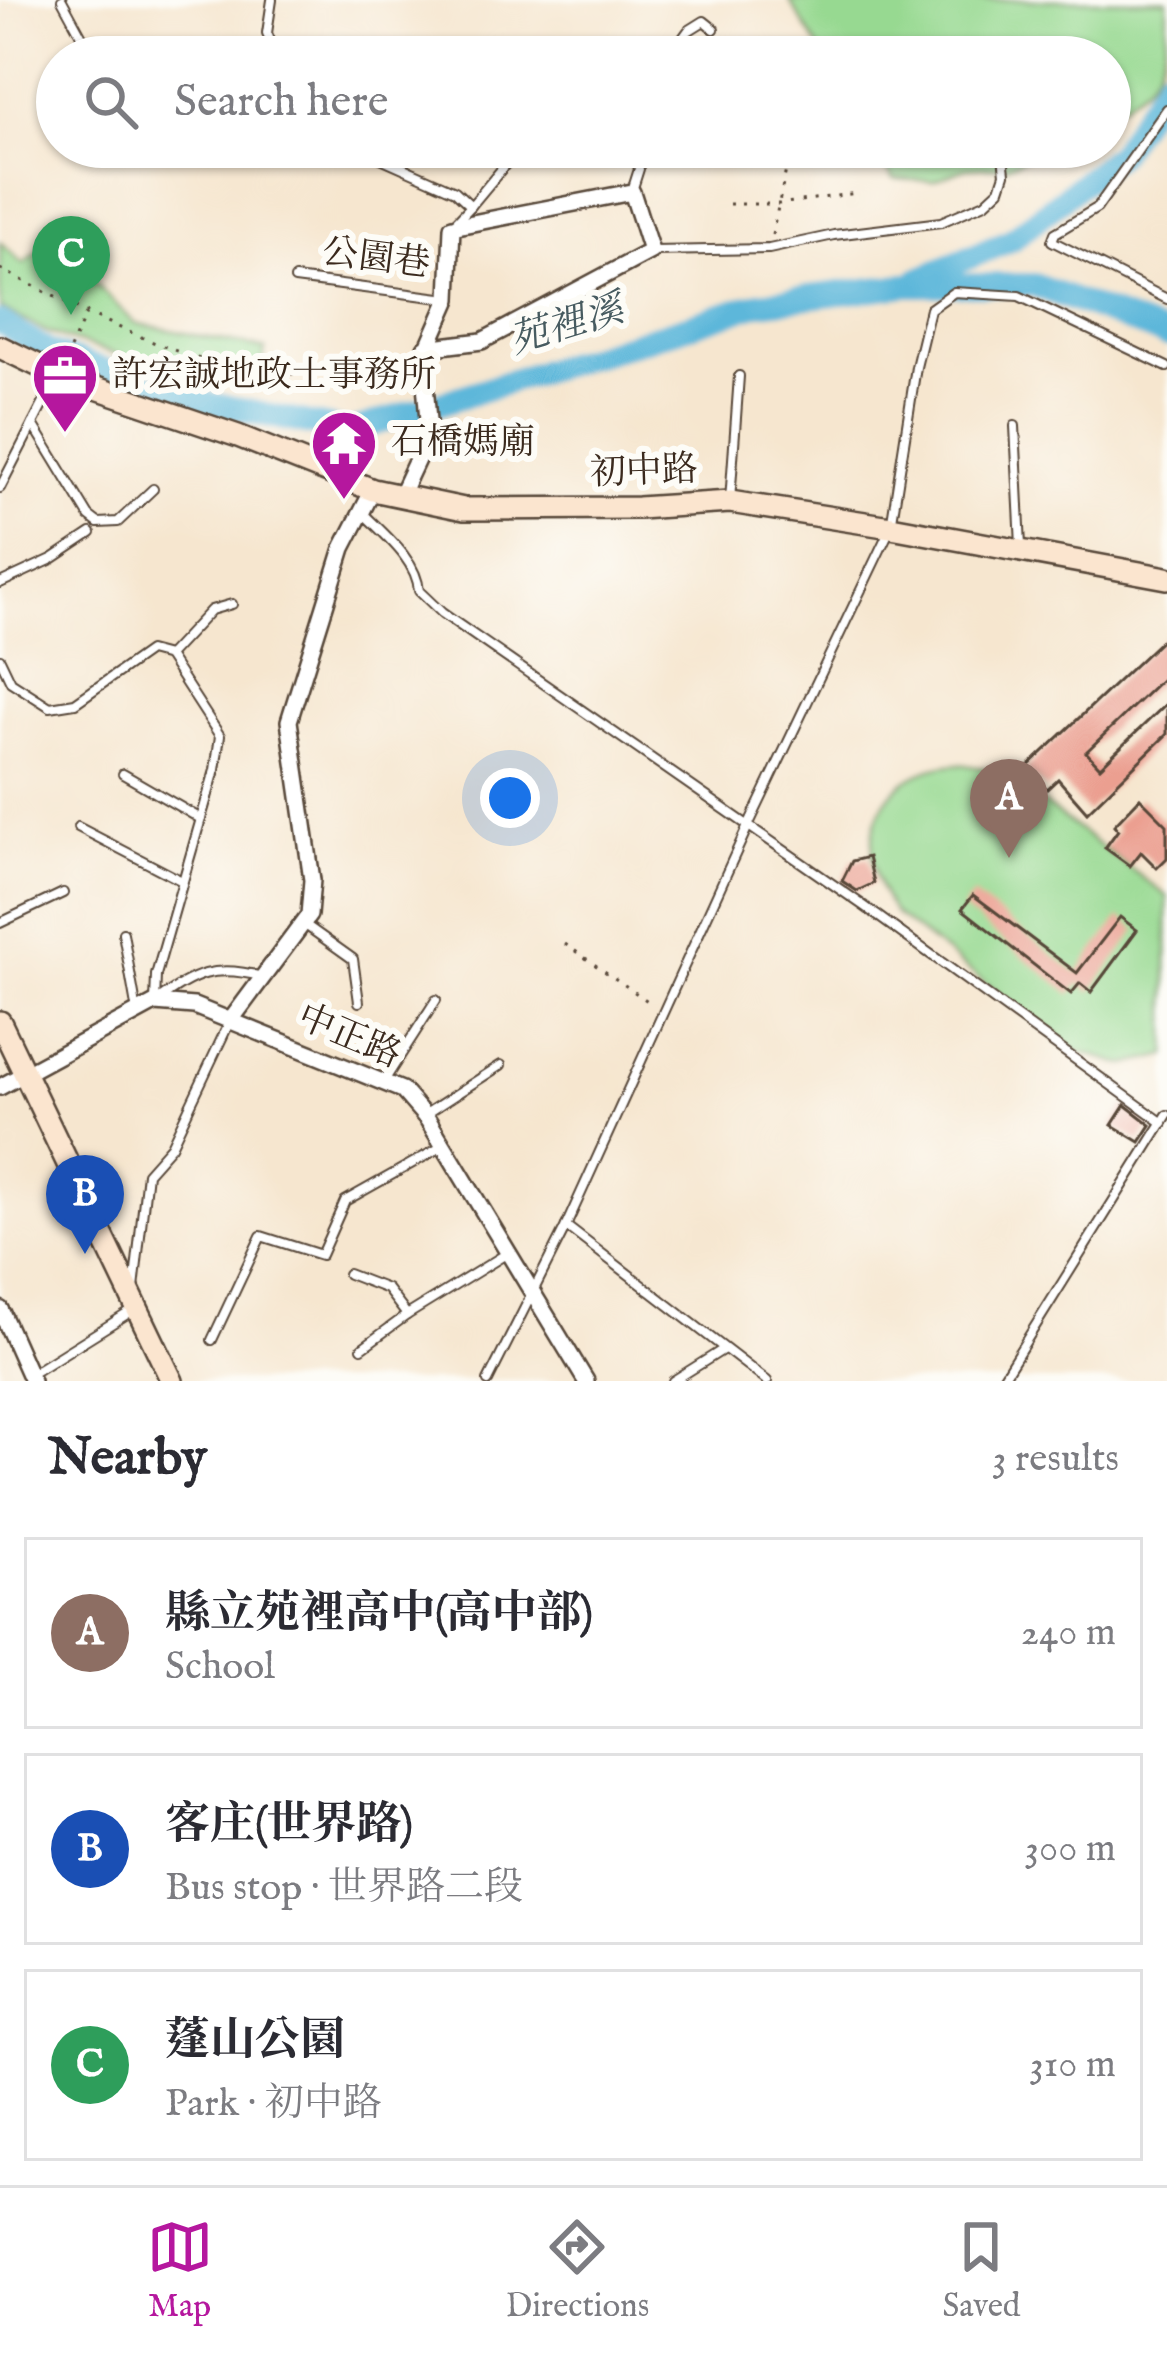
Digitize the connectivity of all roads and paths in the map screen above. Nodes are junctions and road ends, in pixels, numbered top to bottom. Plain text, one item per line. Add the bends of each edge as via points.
1 (62, 0) edge
2 (272, 0) edge
3 (714, 29) dead end
4 (82, 36) edge
5 (268, 36) edge
6 (684, 36) edge
7 (1167, 109) edge
8 (1131, 159) edge
9 (403, 168) edge
10 (503, 168) edge
11 (638, 168) edge
12 (1004, 168) edge
13 (1125, 168) edge
14 (786, 170) dead end
15 (632, 192) junction
16 (857, 193) dead end
17 (779, 204) junction
18 (728, 205) dead end
19 (471, 206) junction
20 (452, 226) junction
21 (769, 249) junction
22 (651, 251) junction
23 (0, 269) edge
24 (295, 279) dead end
25 (449, 299) junction
26 (1167, 299) edge
27 (86, 313) junction
28 (0, 347) edge
29 (424, 353) junction
30 (1167, 367) edge
31 (58, 375) junction
32 (739, 376) dead end
33 (33, 424) junction
34 (1015, 426) dead end
35 (0, 488) edge
36 (153, 489) dead end
37 (373, 490) junction
38 (400, 496) junction
39 (730, 502) junction
40 (360, 509) junction
41 (891, 526) junction
42 (91, 533) dead end
43 (1022, 553) junction
44 (1167, 578) edge
45 (0, 583) edge
46 (232, 604) dead end
47 (168, 656) junction
48 (0, 659) edge
49 (123, 775) dead end
50 (201, 819) junction
51 (748, 826) junction
52 (78, 827) dead end
53 (182, 881) junction
54 (63, 893) dead end
55 (0, 923) edge
56 (304, 924) junction
57 (123, 933) dead end
58 (565, 944) dead end
59 (262, 976) junction
60 (436, 1000) dead end
61 (358, 1002) dead end
62 (155, 1003) junction
63 (663, 1012) junction
64 (137, 1013) junction
65 (231, 1020) junction
66 (0, 1022) edge
67 (501, 1065) dead end
68 (25, 1075) junction
69 (383, 1082) junction
70 (0, 1087) edge
71 (424, 1114) junction
72 (1165, 1119) edge
73 (444, 1145) junction
74 (566, 1226) junction
75 (508, 1252) junction
76 (348, 1274) dead end
77 (531, 1290) junction
78 (135, 1305) junction
79 (0, 1309) edge
80 (407, 1315) junction
81 (212, 1340) dead end
82 (362, 1348) dead end
83 (724, 1349) junction
84 (31, 1378) edge
85 (172, 1381) edge
86 (488, 1381) edge
87 (586, 1381) edge
88 (674, 1381) edge
89 (767, 1381) edge
90 (1001, 1381) edge

1 - 4 lane
2 - 5 lane
3 - 6 lane via 704,21
7 - 8 lane
9 - 19 lane
10 - 19 lane
11 - 15 lane
12 - 21 lane via 1000,189 985,203 941,222
13 - 26 lane via 1096,208 1052,241
14 - 17 path
15 - 20 street
15 - 22 street
16 - 17 path
17 - 18 path
17 - 21 path
19 - 20 lane
20 - 25 street, 公園巷
21 - 22 lane
22 - 29 street via 482,341
23 - 27 path
24 - 25 lane, 公園巷
25 - 29 street, 公園巷
27 - 29 path via 205,361 287,374
27 - 31 path
28 - 31 street, 初中路
29 - 38 street via 429,434
30 - 41 lane via 1019,296 954,292 930,309
31 - 33 lane
31 - 37 street, 初中路
32 - 39 lane
33 - 35 lane
33 - 36 lane via 98,523 118,521
34 - 43 lane
37 - 38 street, 初中路
37 - 40 street
38 - 39 street, 初中路 via 464,509
39 - 41 street, 初中路
40 - 51 lane via 442,613
40 - 56 street via 289,721 312,880
41 - 43 street, 初中路
41 - 51 lane
42 - 45 lane
43 - 44 street, 初中路
46 - 47 lane via 211,610
47 - 48 lane via 149,651 76,703 50,706 11,682
47 - 50 lane via 220,736
49 - 50 lane
50 - 53 lane
51 - 63 lane
51 - 72 lane
52 - 53 lane
53 - 62 lane
54 - 55 lane
56 - 59 street
56 - 61 lane via 352,959
57 - 64 lane
58 - 63 path
59 - 62 lane via 215,971 186,979
59 - 65 street
60 - 69 lane
62 - 64 street
62 - 65 street, 中正路
63 - 74 lane
64 - 68 street
65 - 69 street, 中正路
65 - 78 lane via 171,1146 147,1173
66 - 68 street
67 - 71 lane
68 - 70 street
68 - 78 street
69 - 71 street, 中正路
71 - 73 street, 中正路
72 - 90 lane
73 - 75 street, 中正路
73 - 81 lane via 345,1201 321,1256 261,1236
74 - 77 lane
74 - 83 lane
75 - 77 street, 中正路
75 - 80 lane
76 - 80 lane via 387,1289
77 - 86 lane
77 - 87 street, 中正路
78 - 84 lane
78 - 85 street
79 - 84 street
80 - 82 lane
83 - 88 lane
83 - 89 lane

